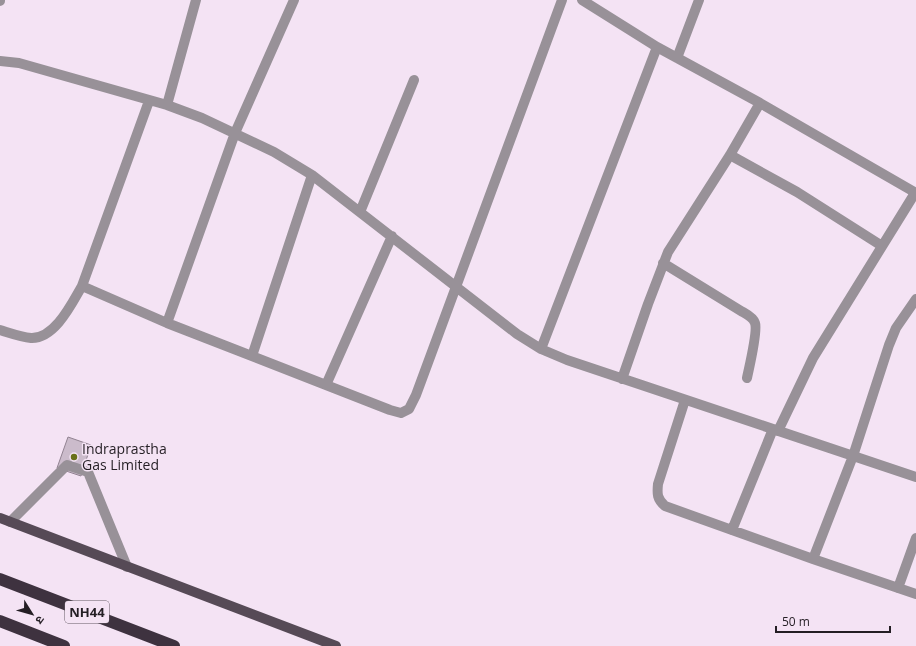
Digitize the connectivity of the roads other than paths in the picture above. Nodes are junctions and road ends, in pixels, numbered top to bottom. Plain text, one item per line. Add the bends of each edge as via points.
1 (196, 0) edge
2 (294, 0) edge
3 (562, 0) edge
4 (582, 0) edge
5 (699, 0) edge
6 (657, 47) junction
7 (677, 58) junction
8 (0, 61) edge
9 (414, 80) dead end
10 (149, 100) junction
11 (760, 103) junction
12 (167, 105) junction
13 (235, 133) junction
14 (730, 154) junction
15 (312, 175) junction
16 (916, 193) edge
17 (360, 212) junction
18 (392, 236) junction
19 (882, 246) junction
20 (663, 263) junction
21 (82, 286) junction
22 (456, 286) junction
23 (916, 299) edge
24 (167, 323) junction
25 (0, 330) edge
26 (541, 349) junction
27 (252, 356) junction
28 (747, 378) dead end
29 (622, 379) junction
30 (326, 385) junction
31 (685, 400) junction
32 (776, 430) junction
33 (852, 456) junction
34 (916, 477) edge
35 (5, 520) edge
36 (732, 530) junction
37 (916, 538) edge
38 (813, 559) junction
39 (127, 567) junction
40 (0, 579) edge
41 (898, 588) junction
42 (916, 594) edge
43 (0, 621) edge
44 (64, 646) edge
45 (174, 646) edge
46 (336, 646) edge

1 - 12 street
2 - 13 street
3 - 22 street
4 - 6 street
5 - 7 street
6 - 7 street
6 - 26 street
7 - 11 street
8 - 10 street via 19,63
9 - 17 street
10 - 12 street
10 - 21 street
11 - 14 street
11 - 16 street
12 - 13 street
13 - 15 street
13 - 24 street
14 - 19 street via 797,192
14 - 20 street via 672,244
15 - 17 street
15 - 27 street
16 - 19 street
17 - 18 street
18 - 22 street
18 - 30 street
19 - 32 street via 813,358
20 - 28 street via 742,311 755,322
20 - 29 street
21 - 24 street
21 - 25 street via 56,326 46,334 32,338
22 - 26 street via 517,334
22 - 30 street via 416,395 408,409 401,413 390,410
23 - 33 street via 896,328
24 - 27 street
26 - 29 street
27 - 30 street
29 - 31 street
31 - 32 street
31 - 36 street via 658,484 658,500 673,510
32 - 33 street
32 - 36 street
33 - 34 street
33 - 38 street
35 - 39 main road
35 - 39 street via 67,465 88,472
36 - 38 street
37 - 41 street
38 - 41 street
39 - 46 main road
40 - 45 highway, NH44
41 - 42 street
43 - 44 highway

